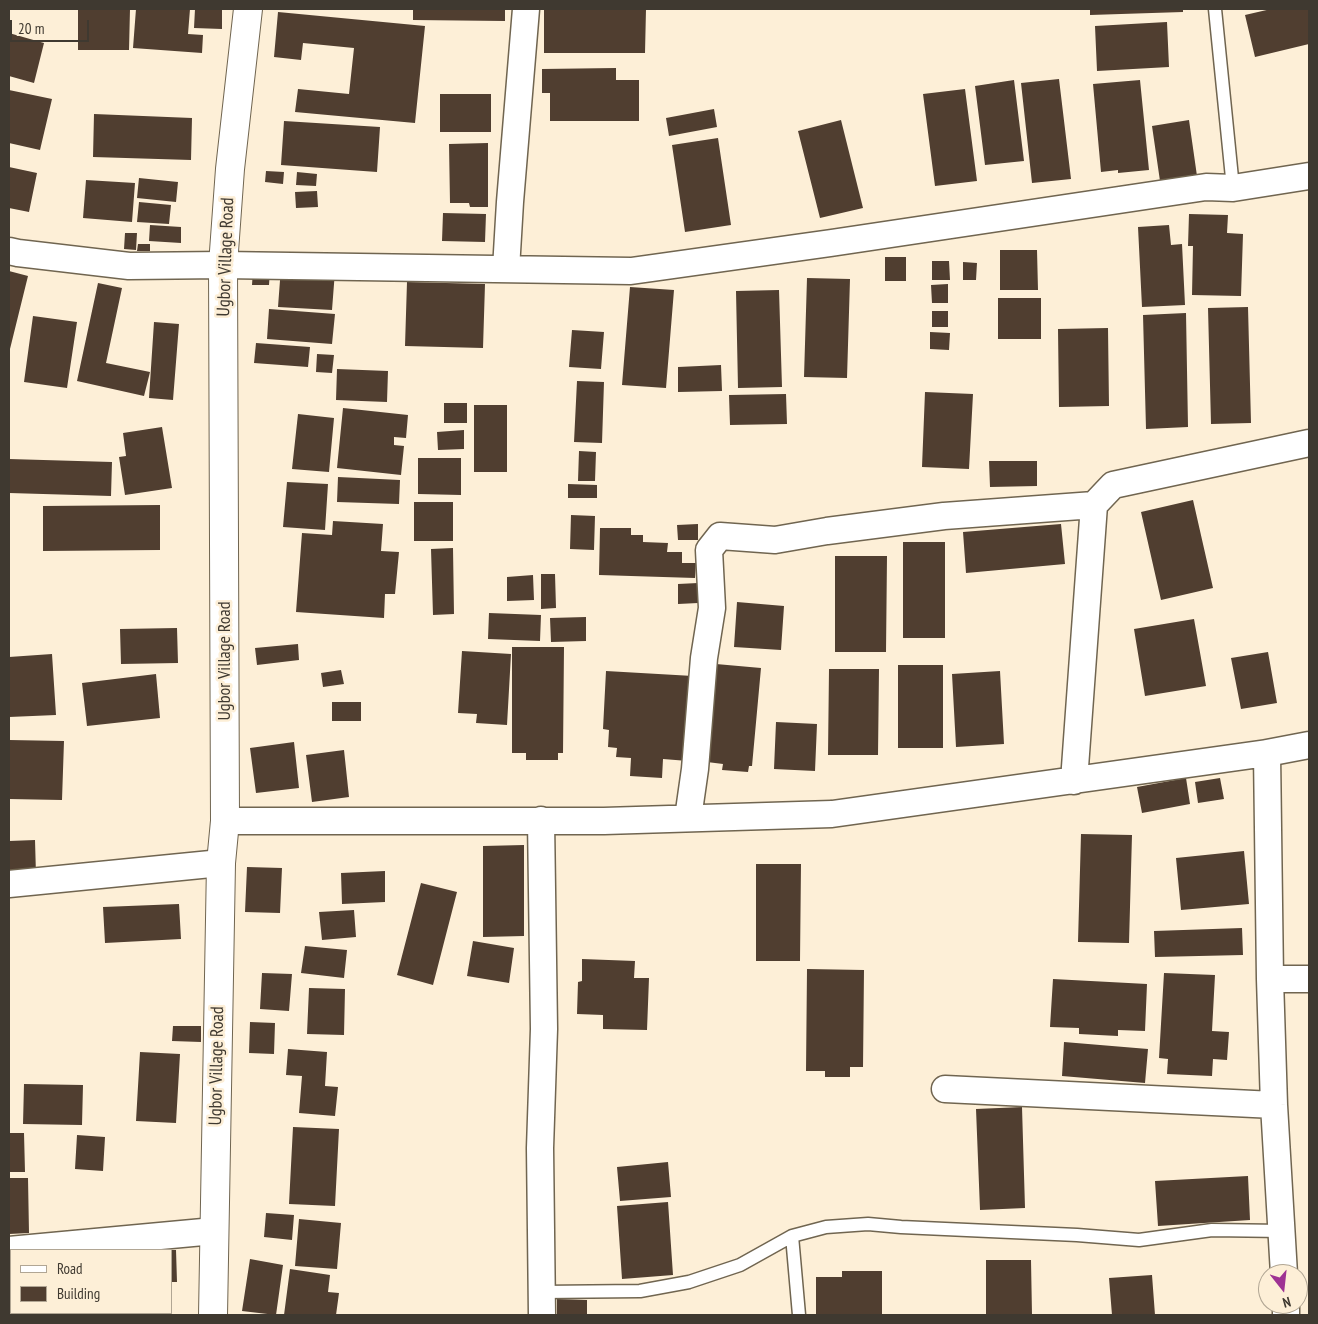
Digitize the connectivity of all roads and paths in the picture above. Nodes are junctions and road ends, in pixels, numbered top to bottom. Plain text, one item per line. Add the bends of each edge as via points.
1 (248, 9) edge
2 (526, 9) edge
3 (1215, 9) edge
4 (1309, 176) edge
5 (1233, 188) junction
6 (9, 250) edge
7 (224, 265) junction
8 (506, 269) junction
9 (1309, 443) edge
10 (1094, 504) junction
11 (1309, 745) edge
12 (1267, 753) junction
13 (1074, 781) junction
14 (688, 818) junction
15 (541, 820) junction
16 (225, 821) junction
17 (221, 863) junction
18 (9, 884) edge
19 (1270, 979) junction
20 (1309, 979) edge
21 (944, 1089) dead end
22 (1274, 1105) junction
23 (214, 1231) junction
24 (1283, 1231) junction
25 (792, 1236) junction
26 (20, 1249) edge
27 (1284, 1264) edge
28 (542, 1304) edge
29 (212, 1315) edge
30 (799, 1315) edge

1 - 7 street, Ugbor Village Road via 230,169
2 - 8 street
3 - 5 lane
4 - 5 street
5 - 8 street via 1206,187 632,270
6 - 7 street via 129,266
7 - 8 street
7 - 16 street, Ugbor Village Road
9 - 10 street via 1114,485
10 - 13 street
10 - 14 street via 944,516 775,540 720,536 709,550 712,608
11 - 12 street
12 - 13 street
12 - 19 street
13 - 14 street via 832,814
14 - 15 street
15 - 16 street
15 - 28 street via 544,1029 540,1148
16 - 17 street, Ugbor Village Road
17 - 18 street
17 - 23 street, Ugbor Village Road
19 - 20 street
19 - 22 street
21 - 22 street
22 - 24 street
23 - 26 street
23 - 29 street, Ugbor Village Road
24 - 25 lane via 1212,1230 1139,1240 868,1224 826,1227
24 - 27 street
25 - 28 lane via 740,1265 689,1282
25 - 30 lane

